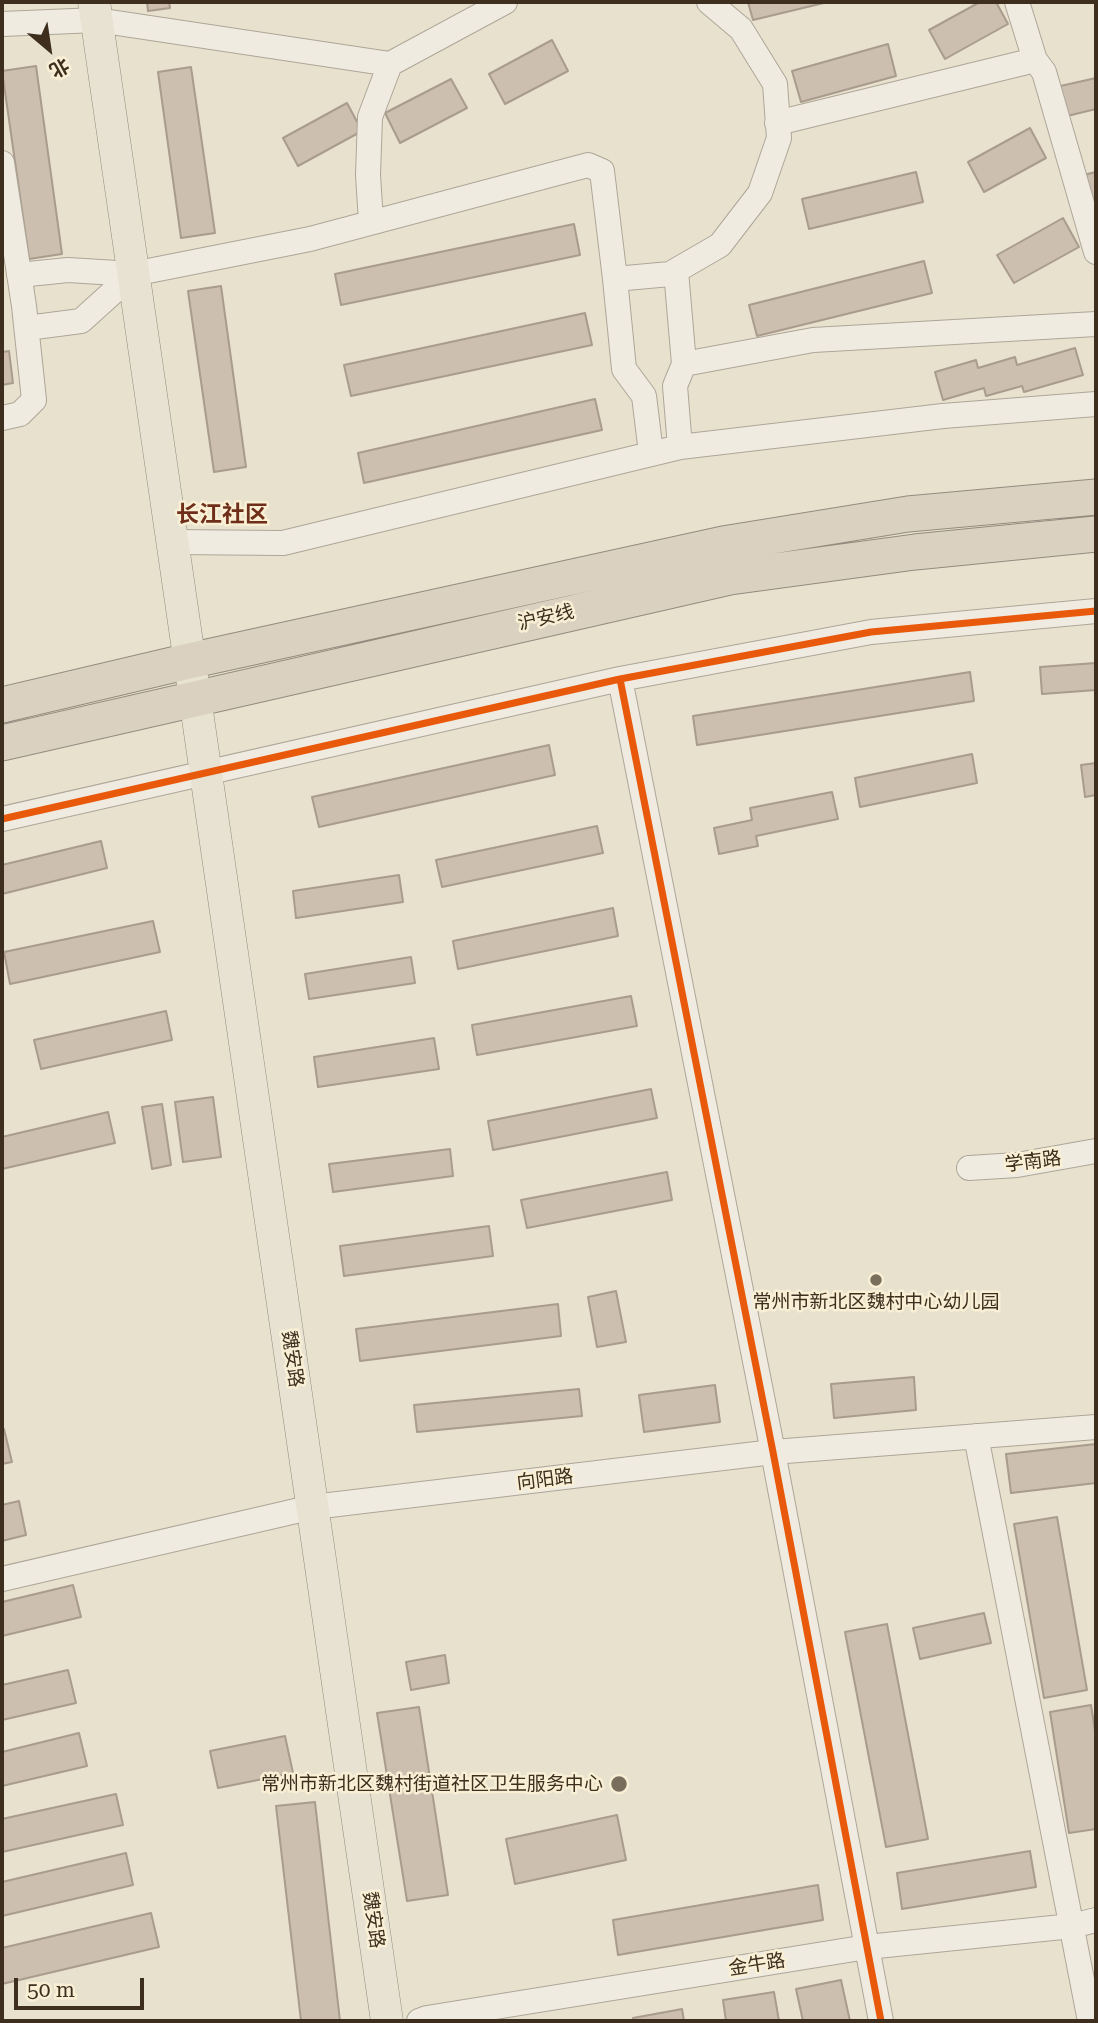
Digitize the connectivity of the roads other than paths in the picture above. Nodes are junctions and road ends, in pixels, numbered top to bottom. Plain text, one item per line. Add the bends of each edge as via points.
1 (505, 2) edge
2 (709, 2) edge
3 (1017, 2) edge
4 (96, 11) edge
5 (2, 24) edge
6 (1035, 60) junction
7 (390, 64) junction
8 (777, 123) junction
9 (2, 163) edge
10 (4, 188) edge
11 (1091, 214) edge
12 (371, 222) junction
13 (1096, 252) edge
14 (676, 271) junction
15 (133, 274) junction
16 (19, 275) junction
17 (615, 279) junction
18 (18, 314) edge
19 (1096, 324) edge
20 (680, 375) junction
21 (640, 390) junction
22 (1096, 404) edge
23 (2, 418) edge
24 (680, 447) junction
25 (651, 453) junction
26 (1096, 497) edge
27 (1096, 534) edge
28 (172, 542) junction
29 (1096, 611) edge
30 (189, 661) junction
31 (620, 679) junction
32 (194, 697) junction
33 (2, 705) edge
34 (2, 743) edge
35 (205, 773) junction
36 (2, 819) edge
37 (1096, 1151) edge
38 (969, 1168) dead end
39 (1096, 1427) edge
40 (976, 1436) junction
41 (773, 1452) junction
42 (313, 1507) junction
43 (2, 1579) edge
44 (1096, 1920) edge
45 (1072, 1926) junction
46 (867, 1947) junction
47 (387, 2021) edge
48 (419, 2021) edge
49 (881, 2021) edge
50 (1090, 2021) edge

1 - 7 street
2 - 8 street via 741,29 775,84
3 - 6 street
4 - 5 street
4 - 7 street
4 - 15 main road, 魏安路
6 - 8 street
6 - 11 street via 1044,72
7 - 12 street via 370,117
8 - 14 street via 779,138 760,193 720,245
9 - 10 street
10 - 16 street
11 - 13 street
12 - 15 street via 310,239
12 - 17 street via 588,165 602,171
14 - 17 street
14 - 20 street
15 - 16 street via 68,270
15 - 18 street via 81,321
15 - 28 main road, 魏安路
16 - 18 street
17 - 21 street via 624,369
18 - 23 street via 34,400 20,414
19 - 20 street via 813,341
20 - 21 street
20 - 24 street
21 - 25 street
22 - 24 street via 943,416
24 - 25 street
25 - 28 street via 283,543
26 - 30 highway, 沪安线 via 908,514 723,544
27 - 32 highway, 沪安线 via 730,577
28 - 30 main road, 魏安路
29 - 31 street via 871,632
30 - 32 main road, 魏安路
30 - 33 highway, 沪安线
31 - 35 street
31 - 41 street
32 - 34 highway, 沪安线
32 - 35 main road, 魏安路
35 - 36 street
35 - 42 main road, 魏安路
37 - 38 street, 学南路
39 - 40 street, 向阳路
40 - 41 street, 向阳路
40 - 45 street
41 - 42 street, 向阳路
41 - 46 street
42 - 43 street, 向阳路
42 - 47 main road, 魏安路
44 - 45 street, 金牛路
45 - 46 street, 金牛路
45 - 50 street
46 - 48 street, 金牛路
46 - 49 street

